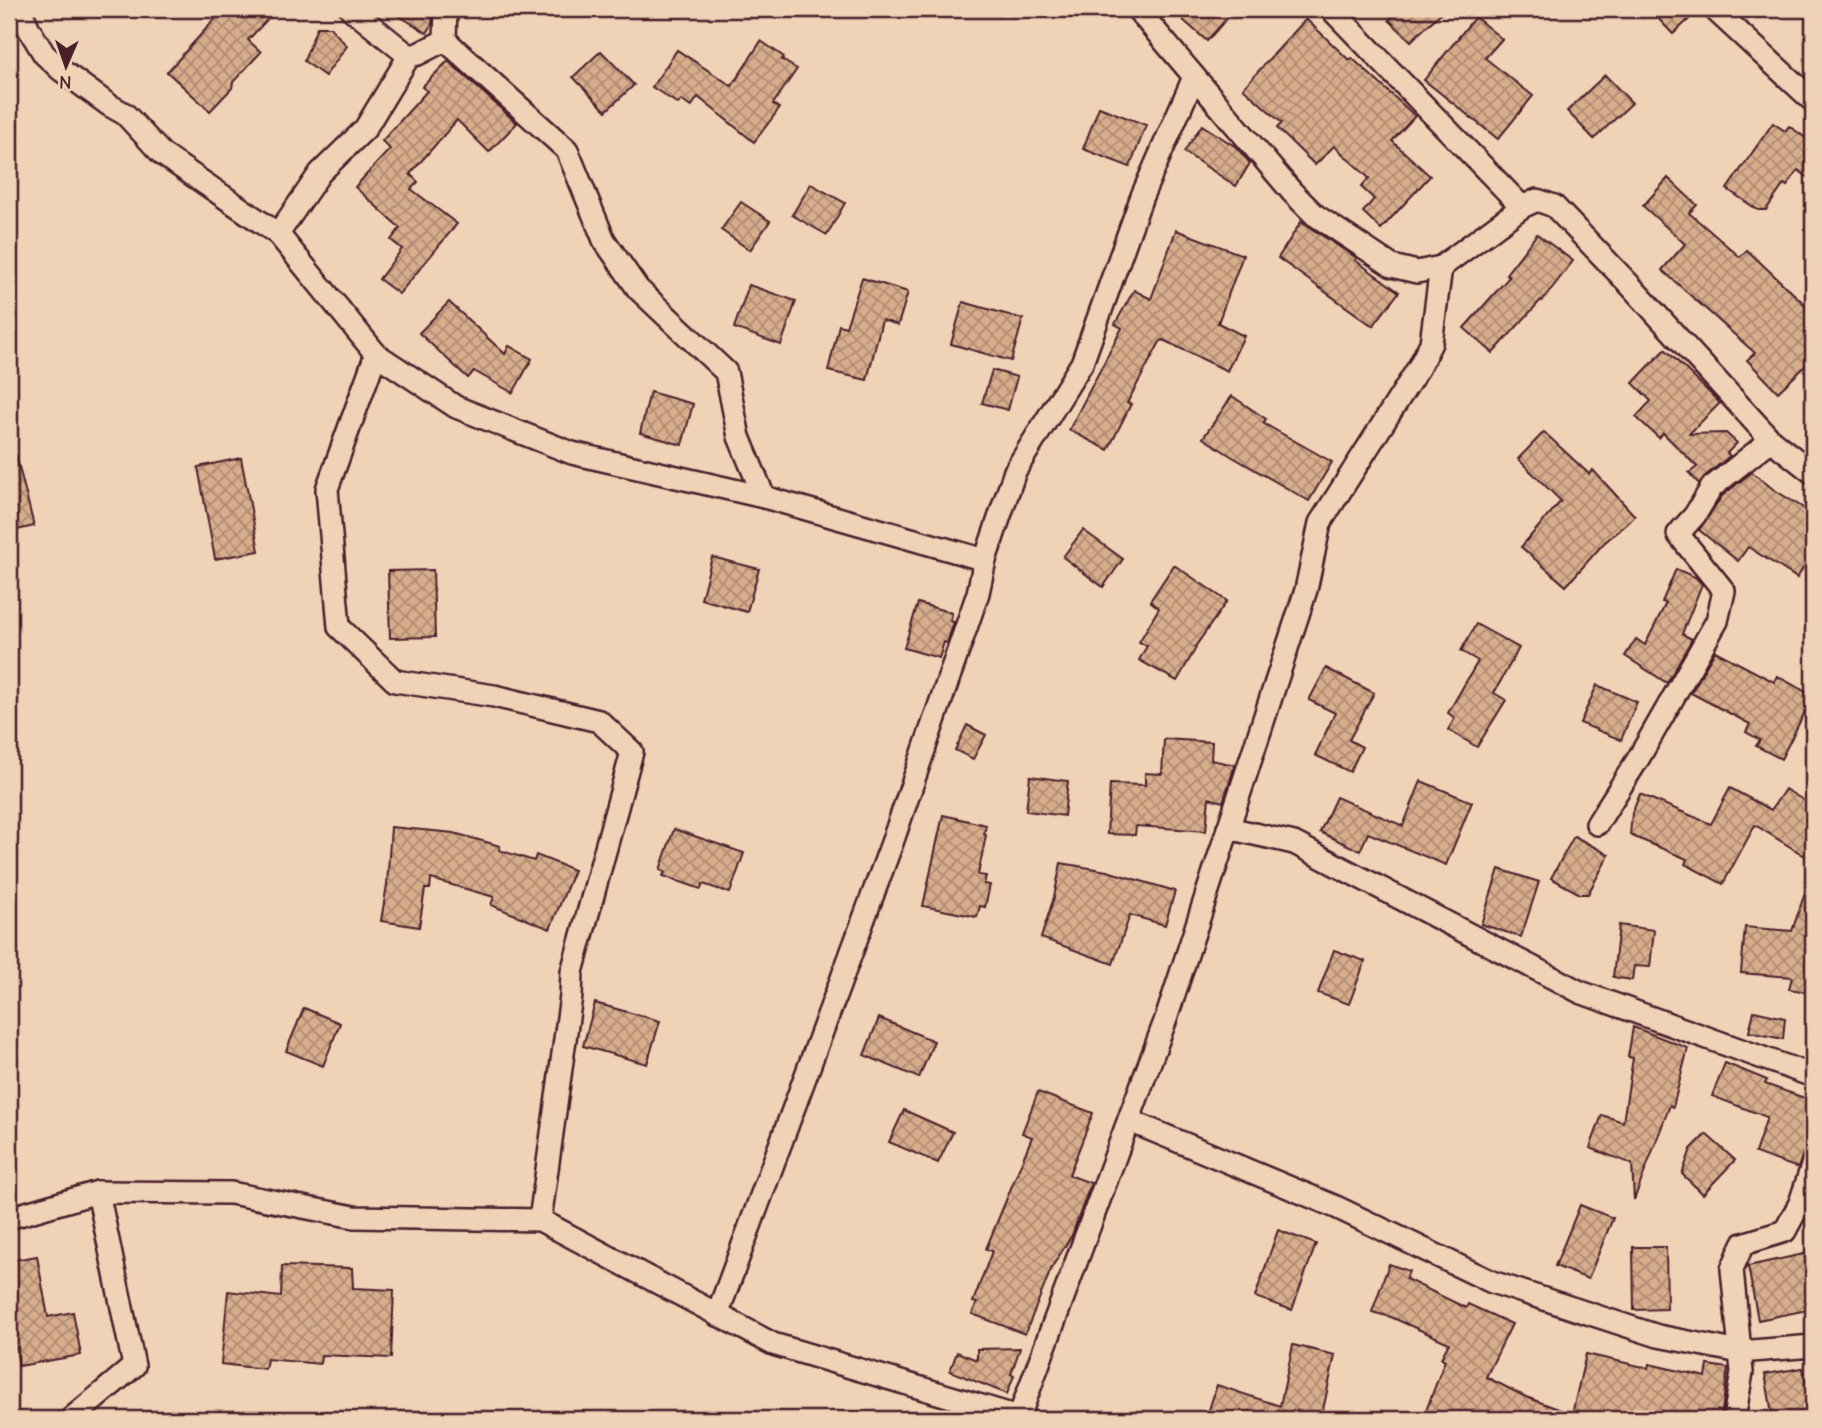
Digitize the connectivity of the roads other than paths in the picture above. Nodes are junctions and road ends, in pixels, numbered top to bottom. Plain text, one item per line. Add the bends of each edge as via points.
1 (20, 9) edge
2 (351, 9) edge
3 (446, 9) edge
4 (1137, 9) edge
5 (1331, 9) edge
6 (1714, 9) edge
7 (445, 40) junction
8 (409, 56) junction
9 (1194, 77) junction
10 (1813, 102) edge
11 (1522, 207) junction
12 (278, 234) junction
13 (1441, 267) junction
14 (376, 354) junction
15 (1771, 440) junction
16 (1813, 473) edge
17 (764, 497) junction
18 (985, 560) junction
19 (1597, 824) dead end
20 (1228, 828) junction
21 (1813, 1076) edge
22 (1130, 1121) junction
23 (1813, 1163) edge
24 (98, 1192) junction
25 (9, 1218) edge
26 (540, 1220) junction
27 (717, 1315) junction
28 (1813, 1346) edge
29 (1740, 1352) junction
30 (1022, 1418) edge
31 (71, 1419) edge
32 (1734, 1419) edge

1 - 12 street via 44,54 61,70 125,114 162,154
2 - 8 street
3 - 7 street
4 - 9 street
5 - 11 street
6 - 10 street
7 - 8 street
7 - 17 street via 566,150 604,240 638,289 726,372 739,437
8 - 12 street via 365,130 320,173
9 - 13 street via 1315,215 1392,266 1417,272
9 - 18 street via 1142,196 1082,363 1015,471
11 - 13 street
11 - 15 street via 1537,200 1554,206
12 - 14 street
13 - 20 street via 1425,355 1320,523 1306,590
14 - 17 street via 456,407 572,453
14 - 26 street via 327,489 339,627 395,681 494,696 599,722 632,752 572,972
15 - 16 street
15 - 19 street via 1712,487 1678,534 1724,591 1717,621
17 - 18 street
18 - 27 street via 978,593 892,843
20 - 21 street via 1294,843 1580,992
20 - 22 street
22 - 29 street via 1336,1207 1492,1282 1658,1336
22 - 30 street
23 - 29 street via 1785,1230 1743,1244 1732,1269
24 - 25 street
24 - 26 street via 231,1193 354,1217
24 - 31 street via 134,1366
26 - 27 street
27 - 30 street via 773,1344
28 - 29 street
29 - 32 street via 1742,1372

